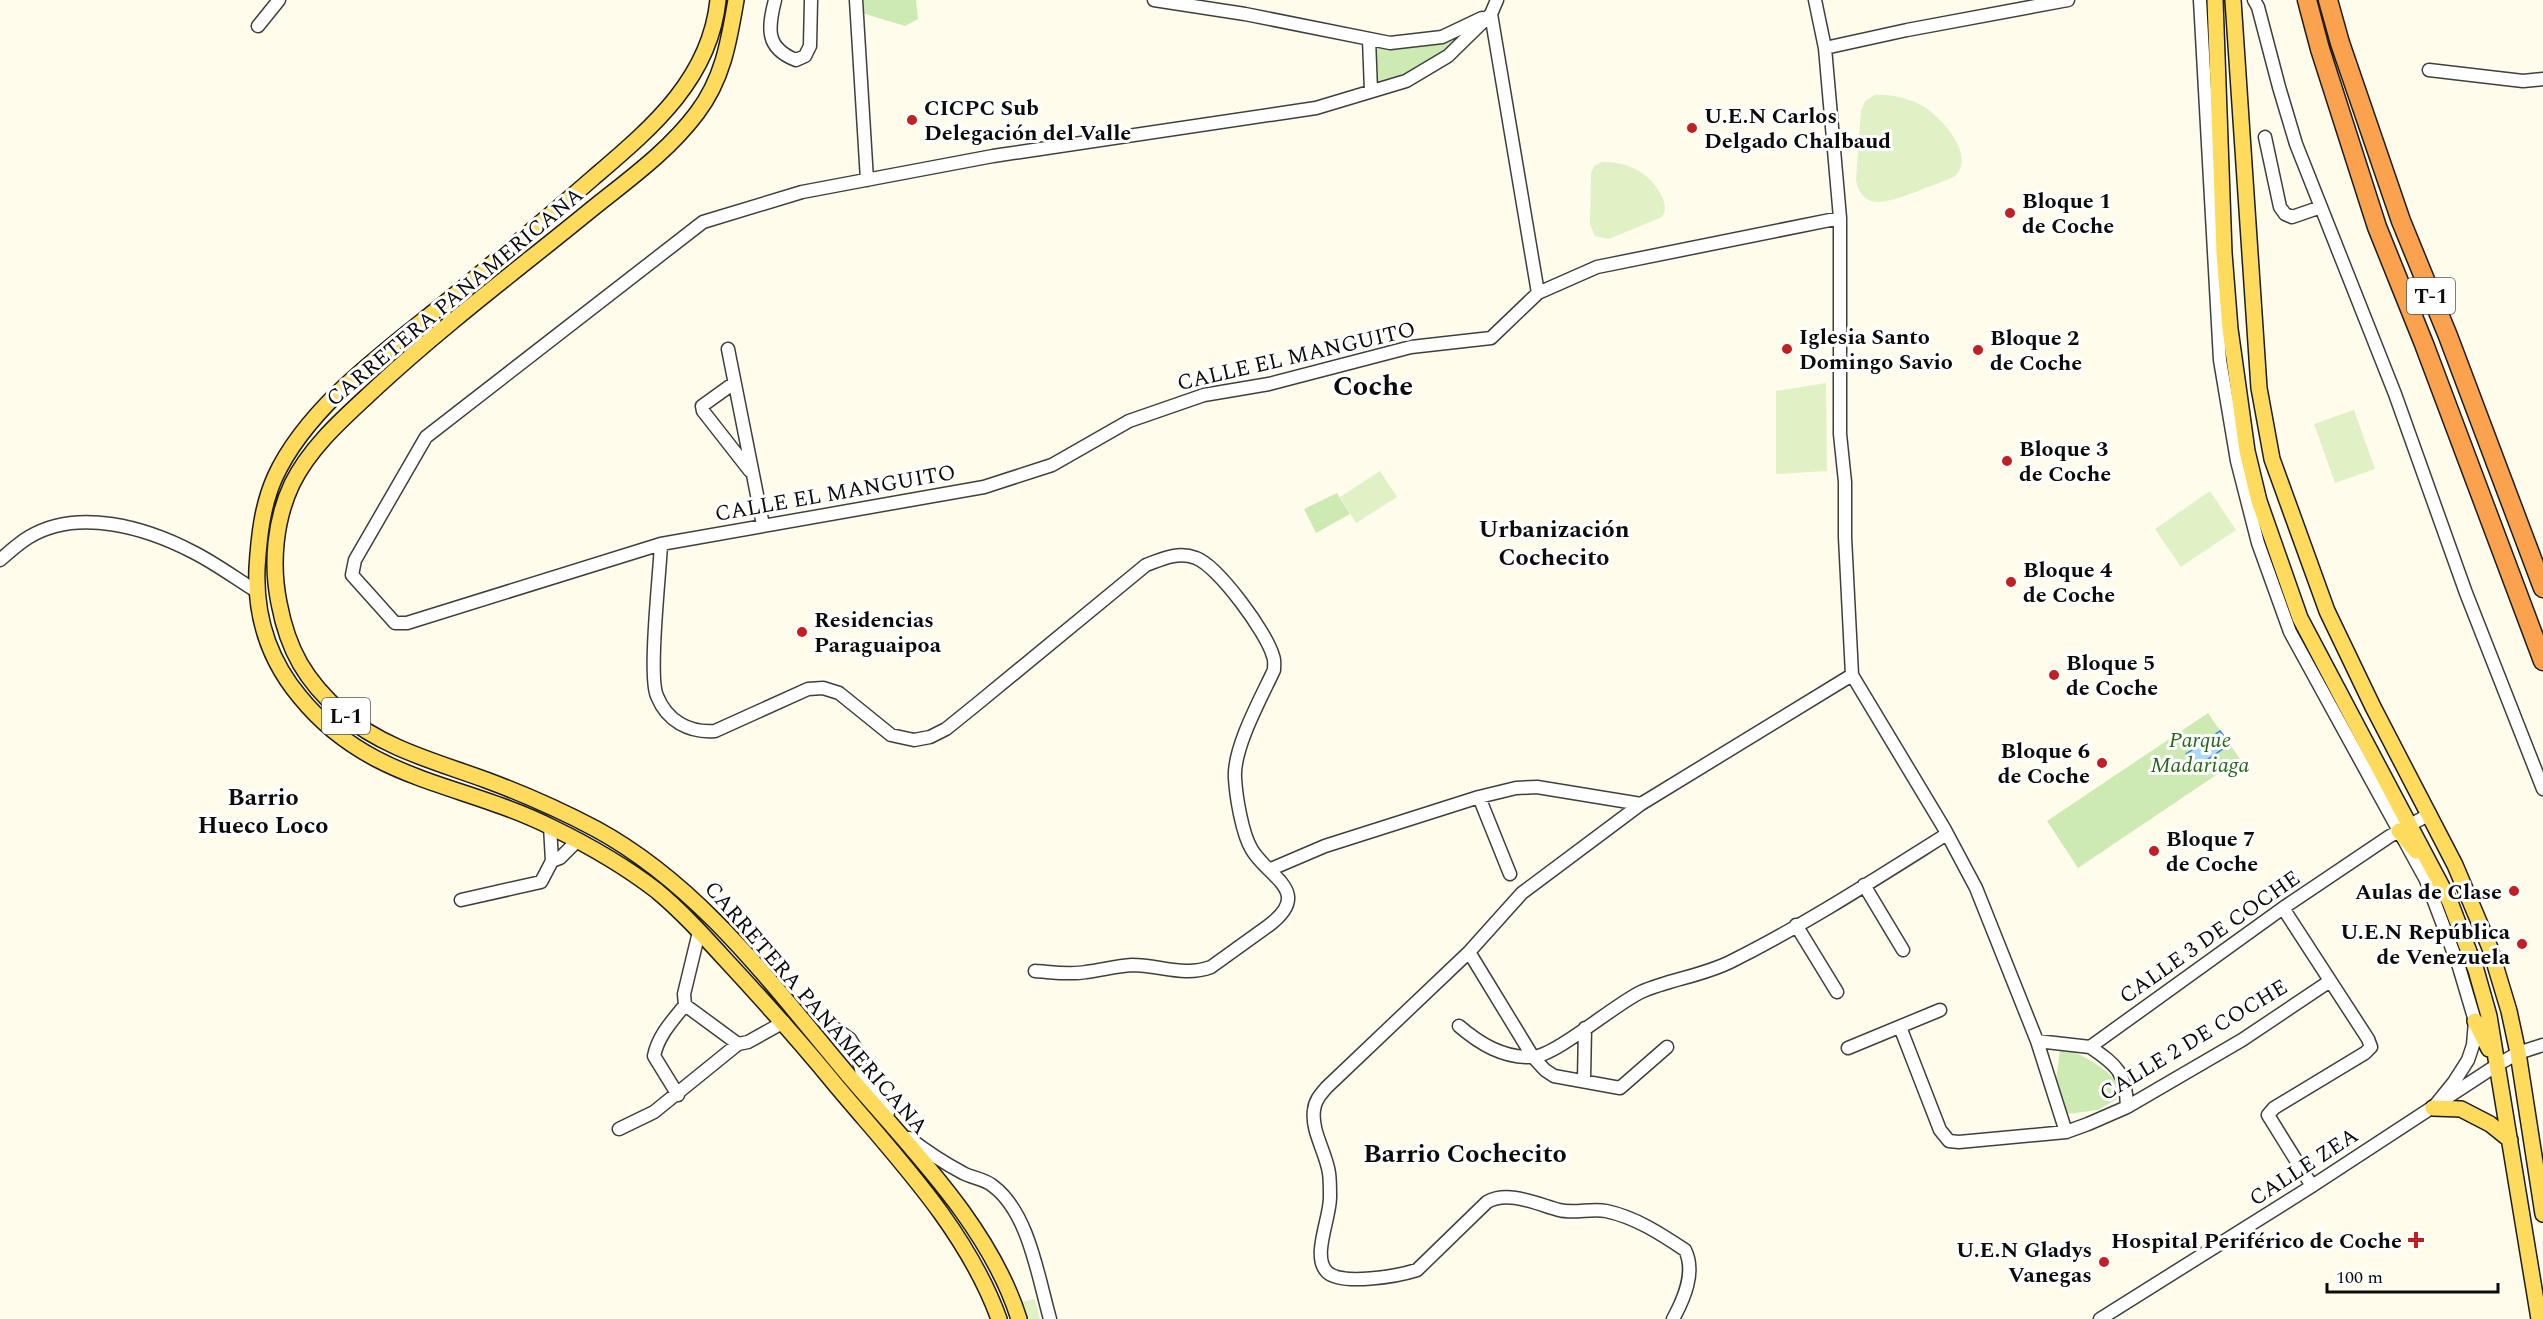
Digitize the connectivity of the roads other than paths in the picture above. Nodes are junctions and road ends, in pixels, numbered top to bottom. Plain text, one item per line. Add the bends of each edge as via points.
1 (279, 0) edge
2 (718, 0) edge
3 (736, 0) edge
4 (775, 0) edge
5 (811, 0) edge
6 (856, 0) edge
7 (1154, 0) edge
8 (1497, 0) edge
9 (1815, 0) edge
10 (2068, 0) edge
11 (2200, 0) edge
12 (2215, 0) edge
13 (2233, 0) edge
14 (2254, 0) edge
15 (2307, 0) edge
16 (2328, 0) edge
17 (1491, 14) junction
18 (258, 26) dead end
19 (1369, 39) junction
20 (1825, 48) junction
21 (2429, 70) dead end
22 (2543, 79) edge
23 (1371, 91) junction
24 (2265, 136) dead end
25 (867, 180) junction
26 (2321, 207) junction
27 (1840, 218) junction
28 (1538, 293) junction
29 (728, 349) dead end
30 (734, 383) junction
31 (753, 474) junction
32 (764, 525) junction
33 (662, 544) junction
34 (0, 560) edge
35 (2543, 588) edge
36 (256, 591) junction
37 (2543, 661) edge
38 (1852, 675) junction
39 (2543, 789) edge
40 (1479, 796) junction
41 (1641, 804) junction
42 (2430, 814) junction
43 (550, 826) junction
44 (2404, 828) junction
45 (1947, 834) junction
46 (577, 841) junction
47 (552, 861) junction
48 (1271, 869) junction
49 (1510, 874) dead end
50 (2431, 877) junction
51 (1864, 885) junction
52 (461, 900) dead end
53 (2283, 909) junction
54 (1796, 925) junction
55 (699, 932) junction
56 (1903, 950) dead end
57 (1469, 952) junction
58 (1035, 971) dead end
59 (2330, 981) junction
60 (1837, 992) dead end
61 (685, 1005) junction
62 (1940, 1010) dead end
63 (2475, 1021) junction
64 (784, 1022) junction
65 (829, 1023) dead end
66 (1458, 1026) dead end
67 (1900, 1027) junction
68 (1585, 1028) junction
69 (2037, 1041) junction
70 (738, 1044) junction
71 (2543, 1045) edge
72 (1667, 1047) dead end
73 (2090, 1047) junction
74 (1848, 1048) dead end
75 (2518, 1053) junction
76 (1533, 1057) junction
77 (2497, 1065) junction
78 (857, 1077) junction
79 (1584, 1080) junction
80 (678, 1095) junction
81 (2127, 1107) junction
82 (2433, 1108) junction
83 (619, 1129) dead end
84 (2066, 1132) junction
85 (2510, 1140) junction
86 (2312, 1186) junction
87 (2543, 1214) edge
88 (999, 1319) edge
89 (1018, 1319) edge
90 (1050, 1319) edge
91 (1673, 1319) edge
92 (2100, 1319) edge
93 (2539, 1319) edge

1 - 18 street
2 - 36 main road, CARRETERA PANAMERICANA / L-1 via 712,33 692,78 654,123 526,237 393,345 333,398 305,429 271,489 259,534
3 - 78 main road, CARRETERA PANAMERICANA / L-1 via 722,66 707,99 681,132 402,365 312,454 293,483 279,525 276,591 284,630 297,662 332,704 356,725 404,750 533,798 626,846 697,902
4 - 5 street via 770,20 772,42 782,55 796,60 805,56 810,46
6 - 25 street
7 - 19 street
8 - 17 street
9 - 20 street
10 - 20 street
11 - 44 street via 2216,317 2237,461 2258,543 2290,632
12 - 44 main road via 2224,253 2247,451 2259,501 2300,618
13 - 42 main road via 2259,388 2272,459 2327,611
14 - 26 street via 2296,144
15 - 37 highway, T-1 via 2377,227
16 - 35 highway, T-1 via 2401,221
17 - 19 street via 1442,37 1390,43
17 - 23 street via 1448,57 1406,81
17 - 28 street
19 - 23 street
20 - 27 street
21 - 22 street via 2523,81
23 - 25 street via 1316,108 993,156
24 - 26 street via 2280,207 2285,214 2292,217
25 - 33 street, CALLE EL MANGUITO via 802,192 703,222 426,437 356,560 352,575 395,623 407,623
26 - 39 street
27 - 28 street, CALLE EL MANGUITO via 1597,267
27 - 38 street via 1840,434
28 - 32 street, CALLE EL MANGUITO via 1491,338 1411,347 1269,384 1204,395 1129,421 1052,465 984,487
29 - 30 street
30 - 31 street
30 - 31 street via 706,401 703,411
31 - 32 street
32 - 33 street, CALLE EL MANGUITO
33 - 48 street via 656,694 672,719 699,732 715,731 808,688 824,688 839,693 891,735 914,740 946,729 1146,565 1174,555 1196,558 1221,576 1263,635 1274,658 1274,670 1236,759 1235,779 1247,839 1252,851
34 - 36 street via 29,536 53,527 78,522 107,524 144,530 194,552
36 - 43 main road, CARRETERA PANAMERICANA / L-1 via 263,630 279,671 315,715 339,736 402,772
38 - 41 street
38 - 45 street
40 - 41 street via 1537,787
40 - 48 street via 1326,846
40 - 49 street
41 - 57 street via 1522,893
42 - 44 street, CALLE 3 DE COCHE
42 - 75 main road via 2490,948
43 - 46 main road, CARRETERA PANAMERICANA / L-1
43 - 47 street
44 - 50 main road
44 - 50 main road
44 - 53 street, CALLE 3 DE COCHE
45 - 51 street
45 - 69 street via 1976,888
46 - 47 street
46 - 55 main road, CARRETERA PANAMERICANA / L-1 via 657,891
47 - 52 street via 541,882
48 - 58 street via 1287,894 1282,913 1211,967 1190,973 1135,965 1084,973
50 - 63 street
50 - 77 main road via 2450,902 2476,970
51 - 54 street
51 - 56 street
53 - 59 street
53 - 73 street, CALLE 3 DE COCHE
54 - 60 street
54 - 68 street via 1731,962 1642,991
55 - 61 street via 684,994
55 - 64 main road, CARRETERA PANAMERICANA / L-1
57 - 76 street
57 - 91 street via 1317,1098 1314,1120 1329,1172 1331,1199 1320,1253 1326,1270 1345,1279 1417,1270 1487,1202 1501,1197 1561,1210 1604,1210 1639,1222 1685,1250 1690,1267 1684,1300
59 - 81 street, CALLE 2 DE COCHE via 2242,1040
59 - 86 street via 2371,1047 2268,1115
61 - 70 street
61 - 80 street via 666,1028 654,1056
62 - 67 street
63 - 77 main road
63 - 82 street via 2468,1060
64 - 70 street
64 - 88 main road, CARRETERA PANAMERICANA / L-1 via 940,1212 975,1267
65 - 78 street via 850,1039 856,1049
66 - 76 street via 1497,1052
67 - 74 street
67 - 84 street, CALLE 2 DE COCHE via 1940,1130 1949,1141
68 - 76 street
68 - 79 street
69 - 73 street
69 - 84 street
70 - 80 street
71 - 75 street
72 - 79 street via 1623,1087
73 - 81 street via 2112,1062 2126,1084
75 - 77 street, CALLE ZEA
75 - 87 main road
76 - 79 street via 1549,1074
77 - 82 street, CALLE ZEA
77 - 85 main road
78 - 89 main road, CARRETERA PANAMERICANA / L-1 via 958,1206 993,1262
78 - 90 street via 895,1124 924,1150 965,1174 992,1184 1009,1201 1023,1225
80 - 83 street
81 - 84 street, CALLE 2 DE COCHE
82 - 85 main road via 2461,1109
82 - 86 street, CALLE ZEA
85 - 93 main road
86 - 92 street, CALLE ZEA

